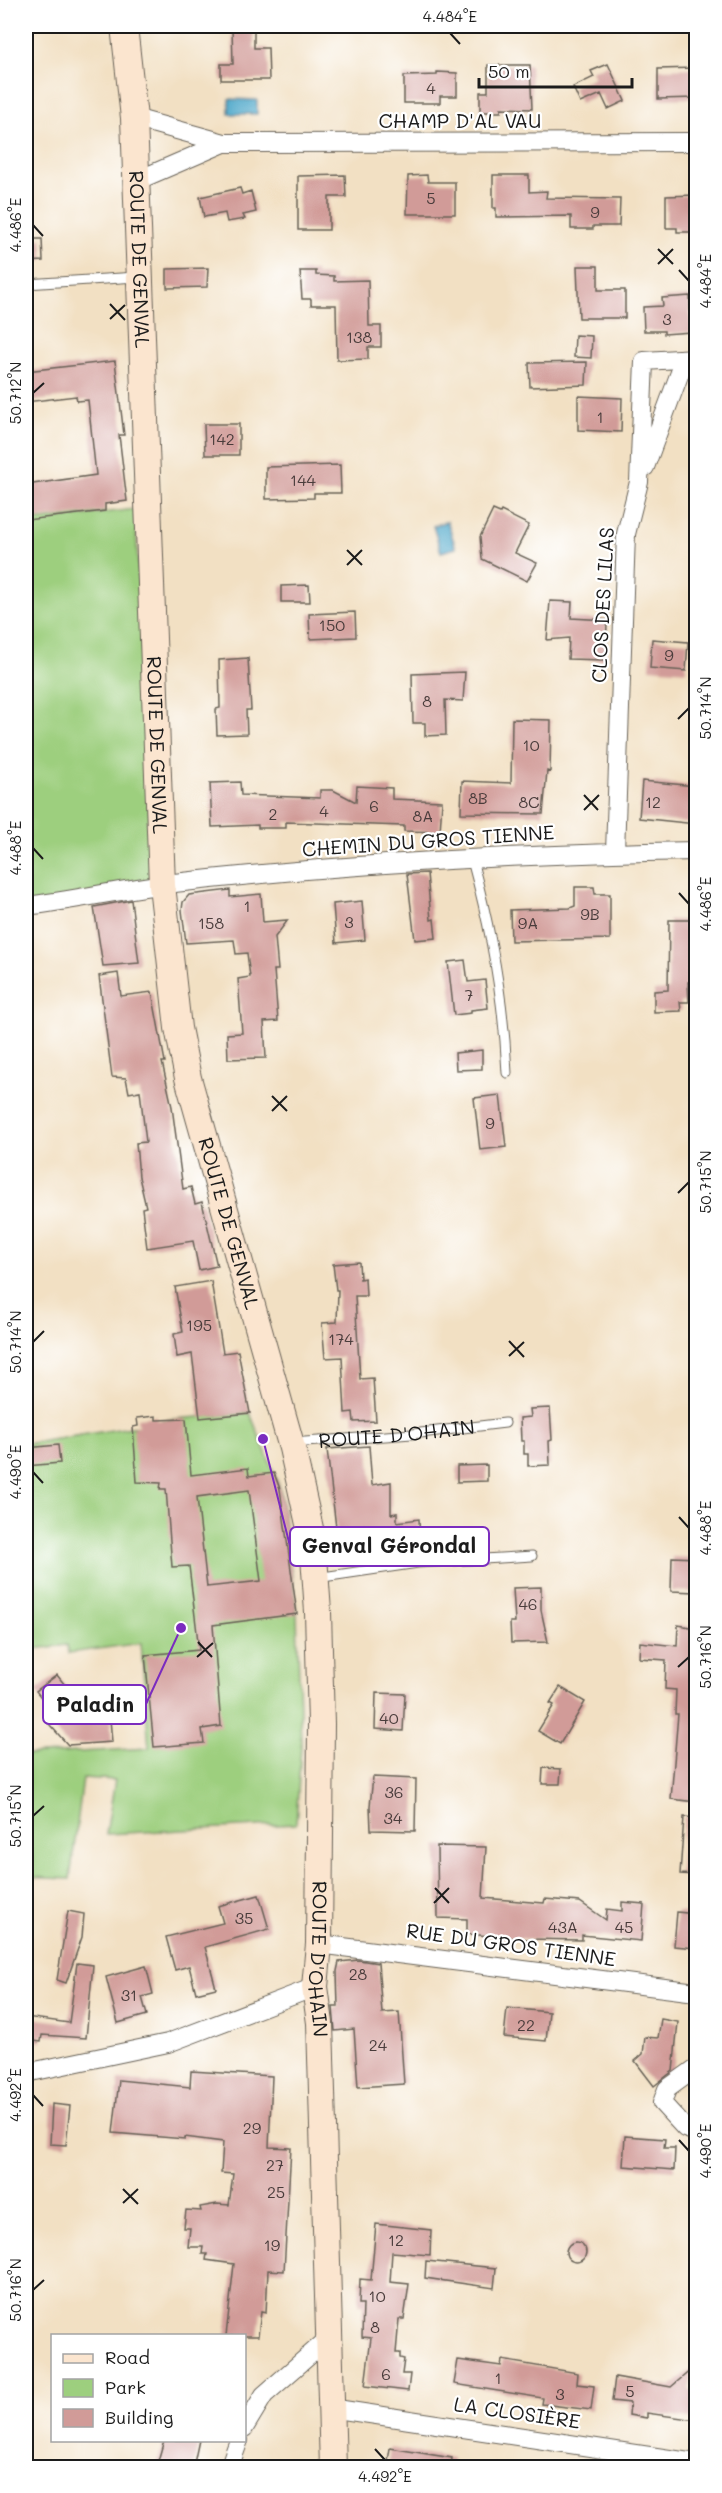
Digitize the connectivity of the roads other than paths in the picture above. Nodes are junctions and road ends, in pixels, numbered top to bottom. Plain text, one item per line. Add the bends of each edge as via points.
1 (124, 26) edge
2 (134, 118) junction
3 (696, 142) edge
4 (224, 143) junction
5 (136, 181) junction
6 (139, 276) junction
7 (26, 284) edge
8 (691, 358) edge
9 (639, 483) junction
10 (696, 850) edge
11 (615, 852) junction
12 (472, 860) junction
13 (162, 885) junction
14 (26, 906) edge
15 (507, 1073) dead end
16 (505, 1423) dead end
17 (291, 1445) junction
18 (532, 1556) dead end
19 (316, 1578) junction
20 (319, 1944) junction
21 (315, 1987) junction
22 (696, 1992) edge
23 (696, 2068) edge
24 (26, 2073) edge
25 (696, 2132) edge
26 (328, 2339) junction
27 (330, 2409) junction
28 (246, 2425) edge
29 (238, 2442) edge
30 (696, 2463) edge
31 (229, 2468) edge
32 (333, 2468) edge

1 - 2 main road, ROUTE DE GENVAL
2 - 4 street, CHAMP D'AL VAU
2 - 5 main road, ROUTE DE GENVAL
3 - 4 street, CHAMP D'AL VAU
4 - 5 street, CHAMP D'AL VAU
5 - 6 main road, ROUTE DE GENVAL
6 - 7 lane
6 - 13 main road, ROUTE DE GENVAL
8 - 9 street
8 - 9 street, CLOS DES LILAS via 644,361
9 - 11 street, CLOS DES LILAS via 626,534
10 - 11 street, CHEMIN DU GROS TIENNE
11 - 12 street, CHEMIN DU GROS TIENNE
12 - 13 street, CHEMIN DU GROS TIENNE via 354,866
12 - 15 lane via 501,994
13 - 14 street, CHEMIN DU GROS TIENNE
13 - 17 main road, ROUTE DE GENVAL via 178,1028 188,1078
16 - 17 lane, ROUTE D'OHAIN
17 - 19 main road, ROUTE D'OHAIN via 313,1542
18 - 19 lane via 418,1563
19 - 20 main road, ROUTE D'OHAIN via 321,1724
20 - 21 main road, ROUTE D'OHAIN
20 - 22 street, RUE DU GROS TIENNE
21 - 24 street via 168,2043
21 - 26 main road, ROUTE D'OHAIN via 320,2023
23 - 25 street via 667,2089 662,2103 685,2128
26 - 27 main road, ROUTE D'OHAIN
26 - 28 street via 264,2395
27 - 30 street, LA CLOSIÈRE
27 - 32 main road, ROUTE D'OHAIN
29 - 31 street

